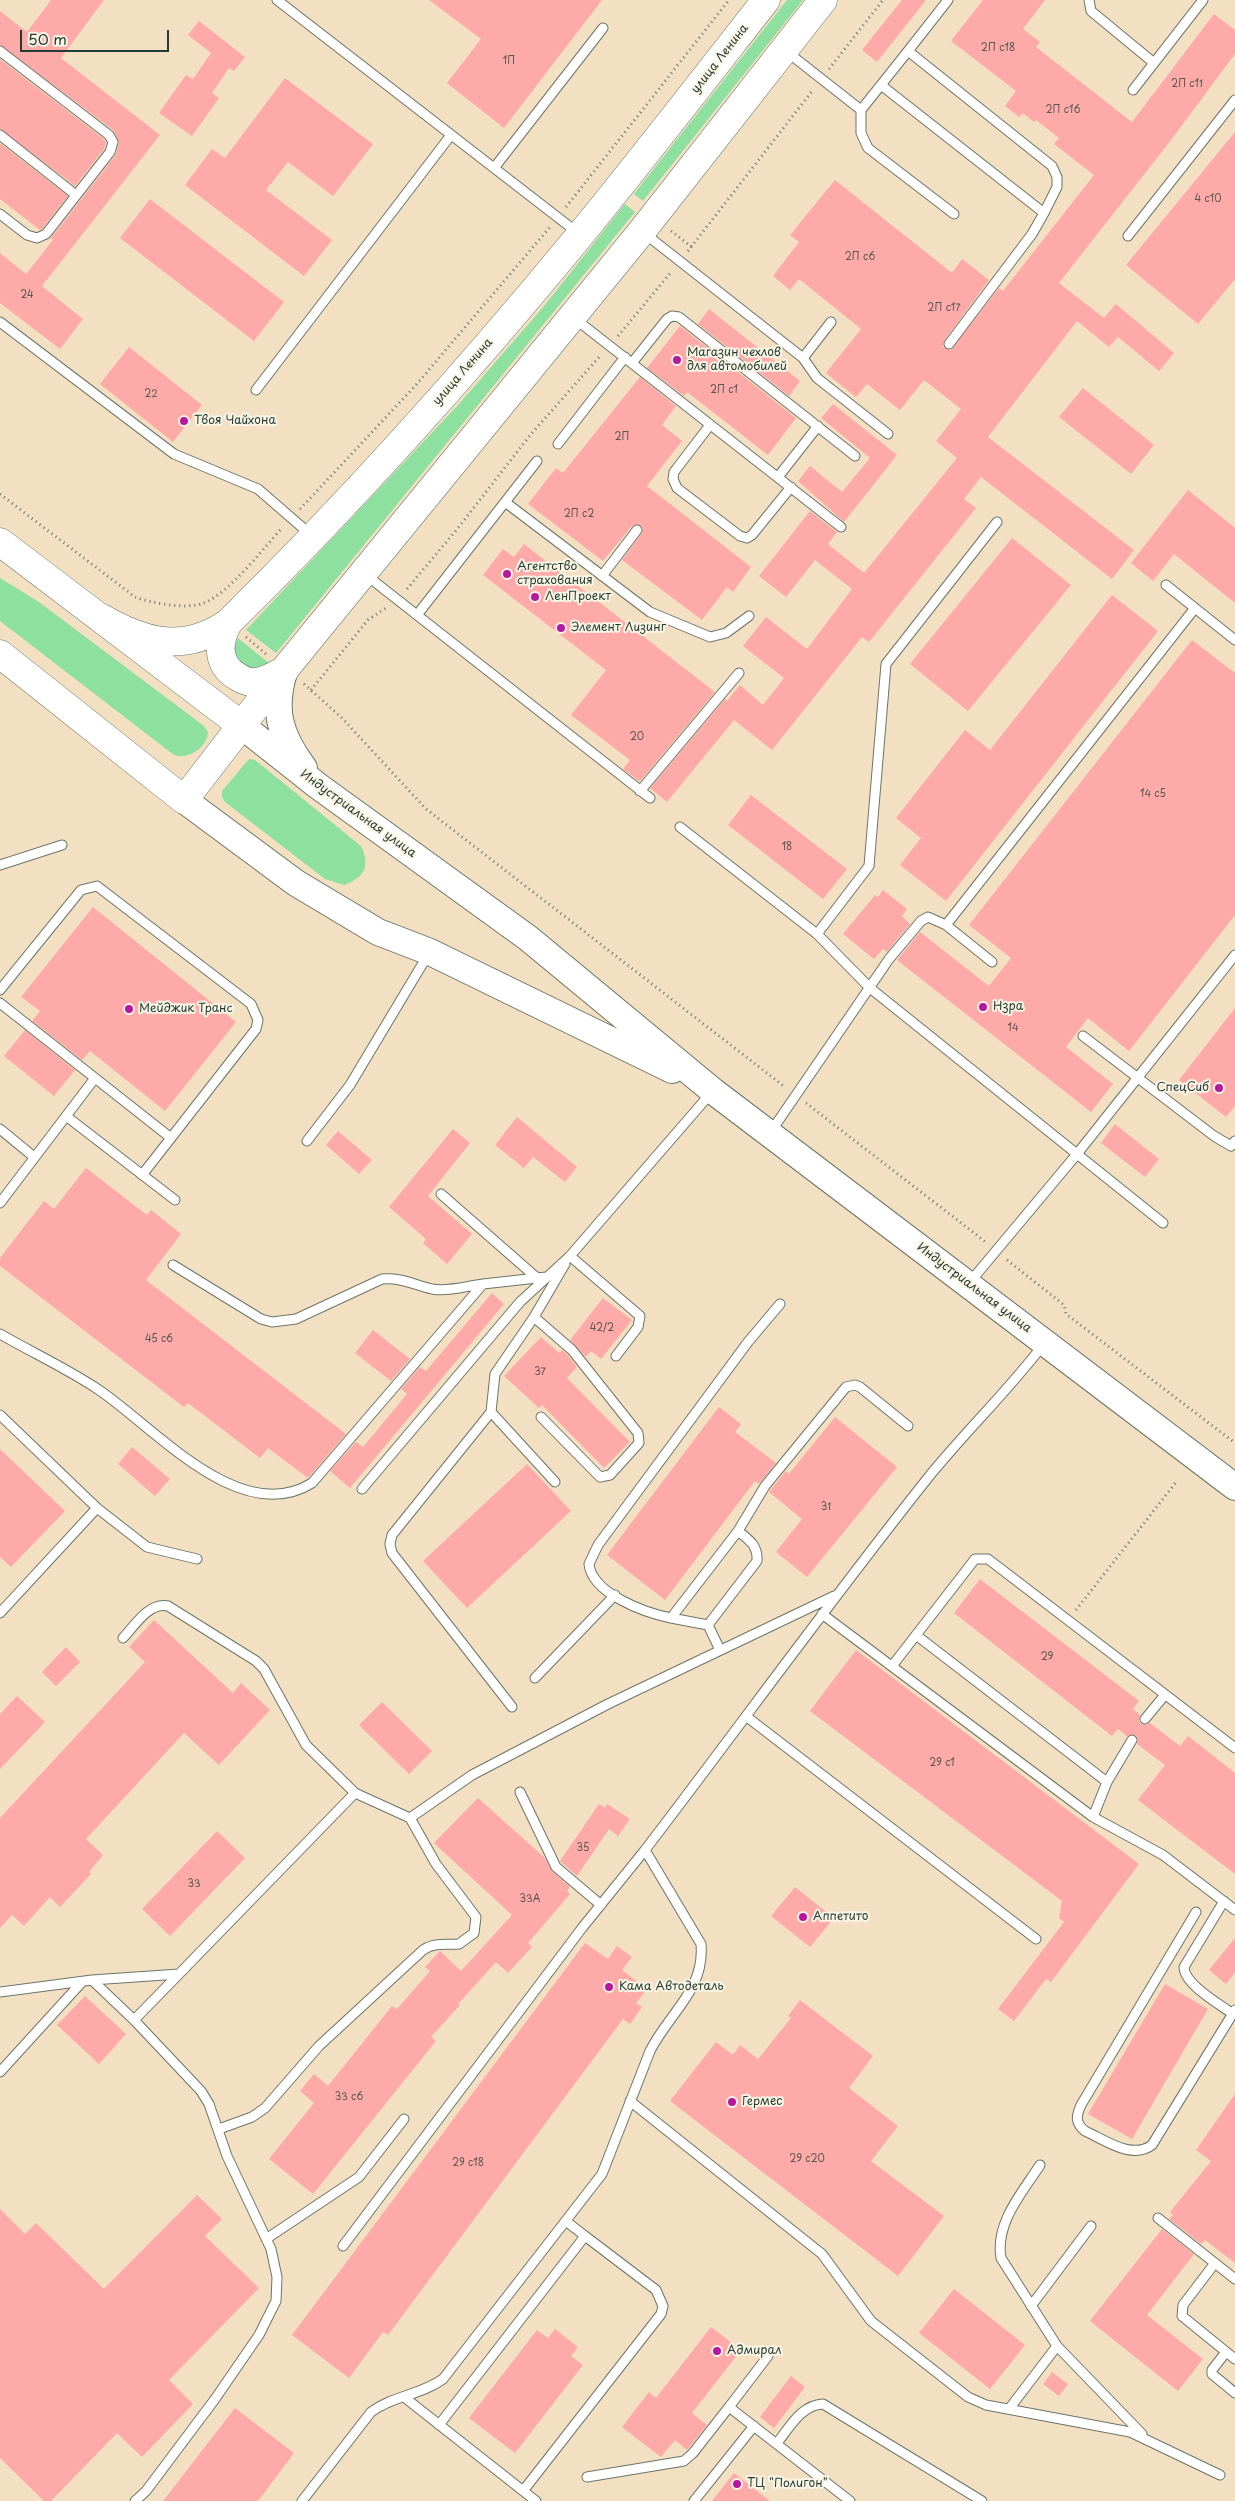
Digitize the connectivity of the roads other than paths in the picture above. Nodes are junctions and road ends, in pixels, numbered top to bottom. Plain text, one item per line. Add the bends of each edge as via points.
1 (277, 0) edge
2 (823, 0) edge
3 (948, 0) edge
4 (1089, 0) edge
5 (1203, 0) edge
6 (760, 4) edge
7 (603, 28) dead end
8 (784, 50) junction
9 (0, 51) edge
10 (908, 51) junction
11 (1154, 63) junction
12 (882, 85) junction
13 (1133, 90) dead end
14 (1235, 100) edge
15 (861, 110) junction
16 (0, 135) edge
17 (451, 135) junction
18 (494, 168) junction
19 (76, 195) junction
20 (1044, 213) junction
21 (0, 214) edge
22 (954, 214) dead end
23 (642, 231) junction
24 (580, 235) junction
25 (1128, 236) dead end
26 (572, 316) junction
27 (0, 322) edge
28 (831, 322) dead end
29 (950, 344) dead end
30 (624, 357) junction
31 (803, 358) junction
32 (632, 364) junction
33 (256, 390) dead end
34 (710, 425) junction
35 (818, 426) junction
36 (888, 434) dead end
37 (558, 444) dead end
38 (855, 456) dead end
39 (537, 461) dead end
40 (778, 477) junction
41 (791, 488) junction
42 (505, 502) junction
43 (997, 522) dead end
44 (841, 527) dead end
45 (637, 530) dead end
46 (312, 537) junction
47 (0, 542) edge
48 (364, 573) junction
49 (602, 576) junction
50 (1166, 585) dead end
51 (1195, 608) junction
52 (417, 615) junction
53 (748, 616) dead end
54 (102, 618) junction
55 (228, 623) junction
56 (1235, 640) edge
57 (0, 654) edge
58 (286, 669) junction
59 (739, 672) dead end
60 (241, 725) junction
61 (318, 786) junction
62 (640, 791) junction
63 (650, 798) dead end
64 (184, 800) junction
65 (680, 827) dead end
66 (62, 845) dead end
67 (0, 865) edge
68 (946, 925) junction
69 (817, 934) junction
70 (430, 952) junction
71 (1235, 955) edge
72 (992, 962) dead end
73 (870, 988) junction
74 (0, 990) edge
75 (0, 1003) edge
76 (1083, 1036) dead end
77 (95, 1078) junction
78 (1138, 1078) junction
79 (713, 1091) junction
80 (66, 1116) junction
81 (0, 1129) edge
82 (769, 1134) junction
83 (171, 1138) junction
84 (307, 1141) dead end
85 (1234, 1145) edge
86 (1077, 1154) junction
87 (34, 1158) junction
88 (142, 1175) junction
89 (442, 1194) dead end
90 (175, 1200) dead end
91 (0, 1203) edge
92 (1163, 1223) dead end
93 (570, 1256) junction
94 (173, 1265) dead end
95 (542, 1278) junction
96 (483, 1284) junction
97 (969, 1284) junction
98 (780, 1304) dead end
99 (534, 1317) junction
100 (0, 1334) edge
101 (1045, 1342) junction
102 (616, 1356) dead end
103 (491, 1412) junction
104 (0, 1415) edge
105 (541, 1417) dead end
106 (908, 1426) dead end
107 (555, 1482) dead end
108 (1235, 1487) edge
109 (362, 1489) dead end
110 (98, 1508) junction
111 (738, 1531) junction
112 (197, 1559) dead end
113 (837, 1594) junction
114 (615, 1595) junction
115 (0, 1613) edge
116 (822, 1614) junction
117 (671, 1618) junction
118 (708, 1625) junction
119 (916, 1635) junction
120 (123, 1638) dead end
121 (720, 1650) junction
122 (892, 1666) junction
123 (535, 1678) dead end
124 (1164, 1696) junction
125 (512, 1707) dead end
126 (747, 1717) junction
127 (1145, 1719) dead end
128 (1132, 1740) dead end
129 (1235, 1748) edge
130 (1107, 1782) junction
131 (520, 1792) dead end
132 (355, 1793) junction
133 (1092, 1817) junction
134 (410, 1818) junction
135 (645, 1850) junction
136 (1224, 1901) junction
137 (600, 1905) junction
138 (1235, 1910) edge
139 (1196, 1912) dead end
140 (1036, 1939) dead end
141 (179, 1974) junction
142 (92, 1980) junction
143 (82, 1982) junction
144 (0, 1992) edge
145 (1234, 2012) edge
146 (134, 2020) junction
147 (0, 2072) edge
148 (630, 2101) junction
149 (404, 2119) dead end
150 (219, 2129) junction
151 (1040, 2165) dead end
152 (1158, 2218) dead end
153 (567, 2222) junction
154 (1090, 2226) dead end
155 (585, 2236) junction
156 (266, 2239) junction
157 (343, 2246) dead end
158 (1215, 2263) junction
159 (1235, 2279) edge
160 (1031, 2306) junction
161 (1058, 2346) junction
162 (1226, 2352) junction
163 (768, 2356) dead end
164 (1235, 2359) edge
165 (1235, 2394) edge
166 (404, 2397) junction
167 (729, 2407) junction
168 (1010, 2409) junction
169 (439, 2425) junction
170 (754, 2426) junction
171 (1145, 2438) junction
172 (777, 2444) junction
173 (1220, 2474) dead end
174 (587, 2477) dead end
175 (523, 2491) junction
176 (536, 2500) edge
177 (135, 2501) edge
178 (302, 2501) edge
179 (694, 2501) edge
180 (850, 2501) edge
181 (982, 2501) edge

1 - 17 lane
2 - 8 main road
3 - 10 lane
4 - 11 lane via 1092,11
5 - 11 lane
6 - 24 main road, улица Ленина
7 - 18 lane
8 - 15 lane
8 - 23 main road
9 - 19 lane via 113,142 110,152
10 - 12 lane
10 - 20 lane via 1052,166 1057,176 1057,187
11 - 13 lane
12 - 15 lane
12 - 20 lane
14 - 25 lane
15 - 22 lane via 861,134 868,148
16 - 19 lane
17 - 18 lane
17 - 33 lane
18 - 24 lane
19 - 21 lane via 46,234 37,238 27,235
20 - 29 lane
23 - 26 main road
23 - 31 lane
24 - 46 main road, улица Ленина via 405,439
26 - 30 lane
26 - 48 main road
27 - 46 lane via 174,454 258,489
28 - 31 lane
30 - 32 lane
30 - 37 lane
31 - 36 lane via 817,378
32 - 34 lane
32 - 35 lane via 667,319 672,316 679,318
34 - 40 lane
34 - 41 lane via 674,472 676,488 747,538
35 - 38 lane
35 - 40 lane
39 - 42 lane
40 - 41 lane
41 - 44 lane
42 - 49 lane
42 - 52 lane
43 - 69 lane via 886,664 869,866
45 - 49 lane
46 - 55 main road, улица Ленина
47 - 54 main road, Индустриальная улица
48 - 52 lane
48 - 58 main road
49 - 53 lane via 650,612 710,637 726,633
50 - 51 lane
51 - 56 lane
51 - 68 lane
52 - 62 lane
54 - 55 main road, улица Ленина via 136,635 176,642 199,639
54 - 60 main road, Индустриальная улица
55 - 58 main road via 222,634 221,658 235,676 257,682
57 - 64 main road, Индустриальная улица
58 - 60 main road
58 - 61 main road via 278,699 281,726 296,757
59 - 62 lane
60 - 61 main road, Индустриальная улица
60 - 64 main road
61 - 79 main road, Индустриальная улица via 528,938
62 - 63 lane
64 - 70 main road, Индустриальная улица via 296,883 378,932
65 - 69 lane
66 - 67 lane
68 - 72 lane
68 - 73 lane via 928,917 921,920
69 - 73 lane
70 - 79 main road, Индустриальная улица
70 - 84 lane via 350,1085
71 - 78 lane
73 - 82 lane
73 - 86 lane
74 - 83 lane via 81,890 97,886 251,1004 258,1020 256,1029
75 - 77 lane
76 - 78 lane
77 - 80 lane
77 - 83 lane
78 - 85 lane via 1214,1136
78 - 86 lane
79 - 82 main road, Индустриальная улица
79 - 93 lane
80 - 87 lane
80 - 88 lane
81 - 87 lane
82 - 97 main road, Индустриальная улица
83 - 88 lane
86 - 92 lane
86 - 97 lane
87 - 91 lane
88 - 90 lane
89 - 95 lane
93 - 95 lane
93 - 99 lane
93 - 102 lane via 640,1316 638,1327
94 - 96 lane via 261,1319 272,1322 296,1319 382,1279 393,1278 439,1289
95 - 96 lane
95 - 109 lane
96 - 100 lane via 312,1483 288,1493 253,1493 216,1478 98,1389
97 - 101 main road, Индустриальная улица
98 - 114 lane via 742,1350 592,1554 589,1564 594,1579
99 - 103 lane via 495,1374
99 - 105 lane via 580,1358 638,1433 639,1443 610,1475 600,1476
101 - 108 main road, Индустриальная улица
101 - 113 lane via 1017,1380 929,1477
103 - 107 lane
103 - 125 lane via 392,1535 390,1544 392,1553
104 - 110 lane
106 - 111 lane via 860,1387 846,1387 765,1486
110 - 112 lane via 147,1547
110 - 115 lane
111 - 117 lane
111 - 118 lane via 754,1544 757,1560
113 - 116 lane
113 - 121 lane
114 - 117 lane via 648,1613
114 - 123 lane
116 - 122 lane
116 - 126 lane
117 - 118 lane
118 - 121 lane
119 - 122 lane
119 - 124 lane via 975,1559 988,1559
119 - 130 lane
120 - 132 lane via 152,1607 160,1604 256,1661 270,1677 306,1745
121 - 134 lane via 472,1775
122 - 133 lane
124 - 127 lane
124 - 129 lane
126 - 135 lane
126 - 140 lane
128 - 130 lane
130 - 133 lane
131 - 137 lane via 556,1867
132 - 134 lane
132 - 141 lane
133 - 136 lane via 1163,1855
134 - 150 lane via 436,1864 476,1917 474,1933 459,1944 440,1943 423,1950 319,2046 265,2108 252,2117
135 - 137 lane
135 - 148 lane via 701,1944 703,1961 690,1993 653,2045
136 - 138 lane
136 - 145 lane via 1184,1967 1184,1974 1191,1983
137 - 157 lane
139 - 145 lane via 1081,2105 1076,2119 1079,2126 1131,2151 1145,2150 1152,2145
141 - 142 lane
141 - 146 lane
142 - 143 lane
142 - 146 lane
143 - 144 lane
143 - 147 lane
146 - 150 lane via 201,2091 210,2104
148 - 153 lane via 602,2174
148 - 168 lane via 822,2254 881,2331 968,2397 986,2405
149 - 156 lane via 359,2177
150 - 156 lane
151 - 160 lane via 1006,2219 999,2248 1000,2258
152 - 158 lane
153 - 155 lane
153 - 166 lane via 443,2379 432,2388
154 - 160 lane
155 - 169 lane
155 - 175 lane via 656,2290 663,2306 661,2314
156 - 177 lane via 277,2277 276,2301 270,2316 215,2399
158 - 159 lane
158 - 162 lane via 1181,2311 1186,2321
160 - 161 lane
161 - 168 lane
161 - 171 lane
162 - 164 lane
162 - 165 lane via 1212,2374
163 - 167 lane
166 - 169 lane
166 - 178 lane via 371,2412
167 - 170 lane
167 - 174 lane via 684,2461
168 - 171 lane via 1108,2426
169 - 175 lane
170 - 172 lane
170 - 179 lane
171 - 173 lane
172 - 180 lane
172 - 181 lane via 800,2414 811,2405 823,2404
175 - 176 lane

